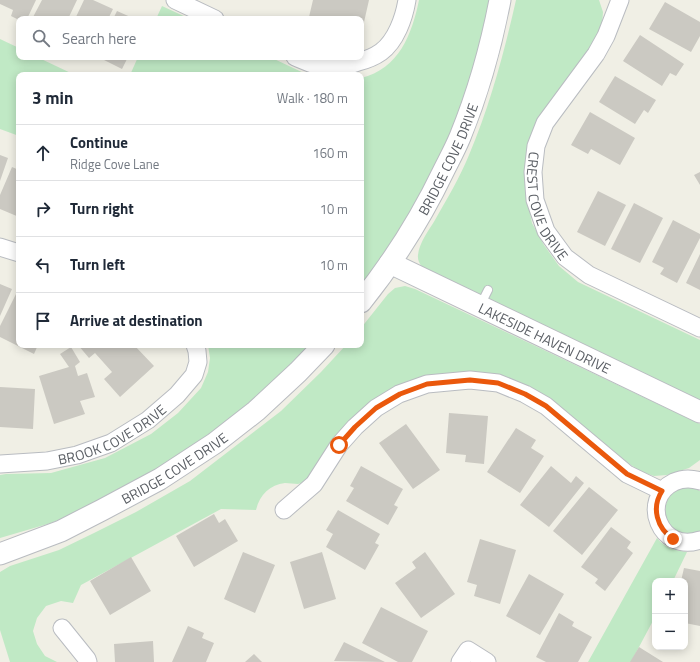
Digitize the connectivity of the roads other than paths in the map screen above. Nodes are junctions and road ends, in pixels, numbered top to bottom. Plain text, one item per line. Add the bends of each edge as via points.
1 (175, 0) edge
2 (407, 0) edge
3 (500, 0) edge
4 (620, 0) edge
5 (209, 16) edge
6 (301, 60) edge
7 (0, 247) edge
8 (16, 252) edge
9 (390, 263) junction
10 (364, 298) edge
11 (700, 328) edge
12 (196, 348) edge
13 (321, 348) edge
14 (700, 412) edge
15 (0, 464) edge
16 (700, 481) edge
17 (662, 491) junction
18 (284, 510) dead end
19 (700, 540) edge
20 (0, 554) edge
21 (62, 628) dead end
22 (88, 662) edge
23 (460, 662) edge
24 (487, 662) edge

1 - 5 street
2 - 6 street via 401,22 392,39 382,51 368,59 332,69
3 - 9 street, BRIDGE COVE DRIVE via 479,85 460,138 410,235
4 - 11 street, CREST COVE DRIVE via 596,54 545,123 536,146 532,172 535,200 546,230 565,258 589,275
7 - 8 street
9 - 10 street, BRIDGE COVE DRIVE
9 - 14 street, LAKESIDE HAVEN DRIVE via 484,298
12 - 15 street, BROOK COVE DRIVE via 198,362 194,375 177,395 148,420 111,443 77,455 47,461
13 - 20 street, BRIDGE COVE DRIVE via 256,411 215,443 160,479 68,527
16 - 17 street via 681,479
17 - 18 street via 627,474 546,406 498,383 470,380 427,384 400,394 376,408 339,445 314,484
17 - 19 street via 656,509 659,524 668,536 680,542 692,543
21 - 22 street
23 - 24 street via 468,650

